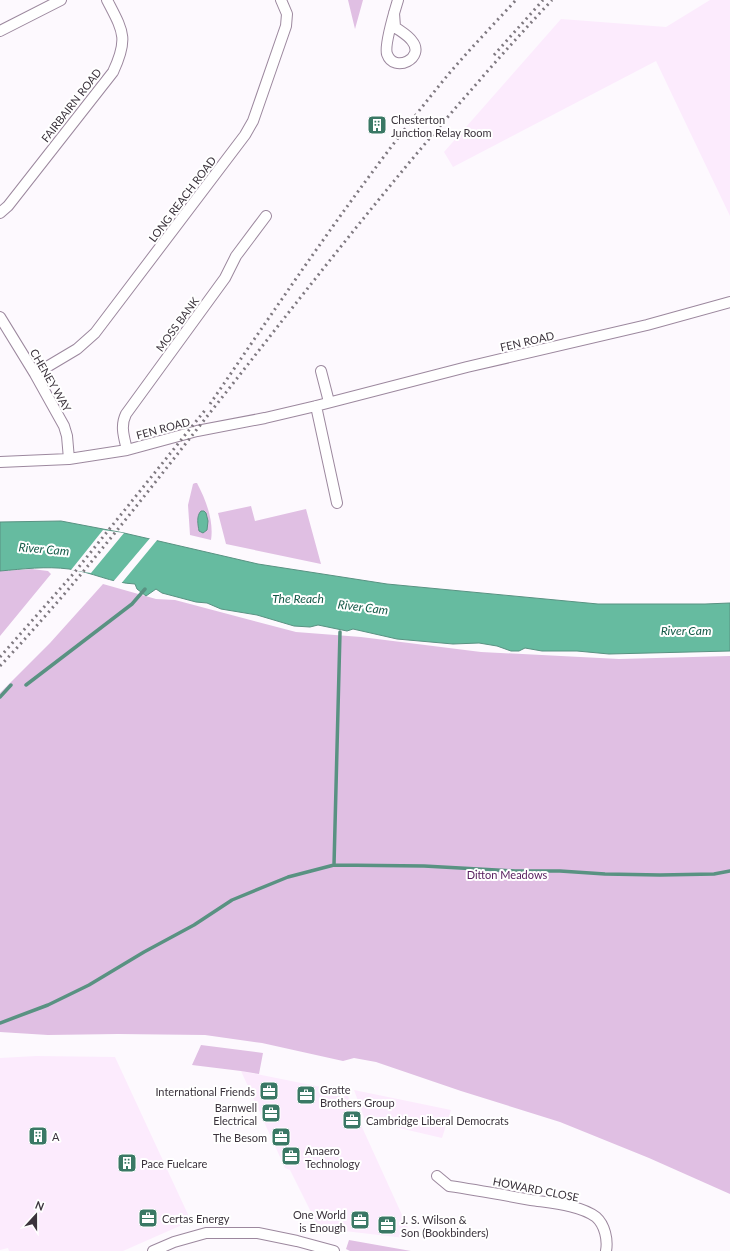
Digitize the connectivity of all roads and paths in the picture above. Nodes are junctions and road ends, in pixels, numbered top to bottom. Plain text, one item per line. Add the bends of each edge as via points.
1 (61, 0) edge
2 (107, 0) edge
3 (281, 0) edge
4 (398, 0) edge
5 (394, 14) junction
6 (0, 31) edge
7 (406, 36) junction
8 (387, 46) junction
9 (0, 213) edge
10 (266, 216) dead end
11 (730, 302) edge
12 (0, 317) edge
13 (321, 371) dead end
14 (34, 374) junction
15 (329, 402) junction
16 (316, 406) junction
17 (127, 450) junction
18 (70, 459) junction
19 (0, 462) edge
20 (337, 503) dead end
21 (437, 1176) dead end
22 (153, 1251) edge
23 (334, 1251) edge
24 (606, 1251) edge

1 - 6 street
2 - 9 street, FAIRBAIRN ROAD via 122,28 124,41 113,72
3 - 14 street, LONG REACH ROAD via 287,14 286,26 253,121 245,135 95,333 77,349
4 - 5 street
5 - 7 street via 395,27
5 - 8 street
7 - 8 street via 394,37
7 - 8 street via 413,41 415,48 414,56 408,62 400,64 392,61 387,54
10 - 17 street, MOSS BANK via 236,256 225,278 126,414 122,427
11 - 15 street, FEN ROAD via 647,325
12 - 14 street, CHENEY WAY
13 - 15 street
14 - 18 street, CHENEY WAY via 64,426
15 - 16 street, FEN ROAD
16 - 17 street, FEN ROAD via 197,431
16 - 20 street
17 - 18 street, FEN ROAD
18 - 19 street, FEN ROAD
21 - 24 street, HOWARD CLOSE via 450,1186 584,1210 597,1218 604,1228
22 - 23 street via 206,1233 258,1233

